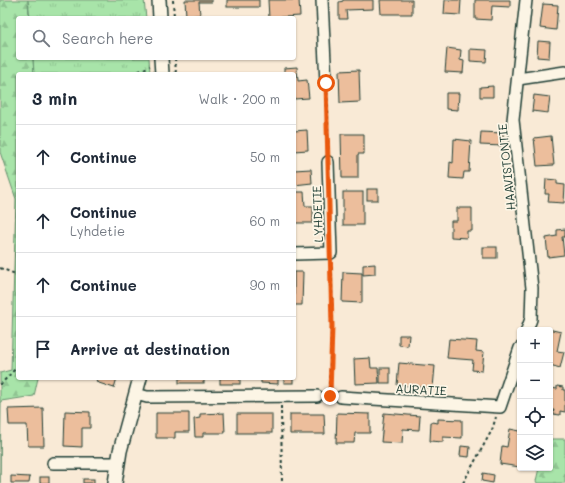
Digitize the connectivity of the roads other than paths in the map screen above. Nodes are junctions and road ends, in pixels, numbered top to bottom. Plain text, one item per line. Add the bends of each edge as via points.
1 (159, 0) edge
2 (322, 0) edge
3 (526, 0) edge
4 (160, 16) edge
5 (565, 72) edge
6 (518, 79) junction
7 (326, 83) road end
8 (328, 162) road end
9 (296, 254) edge
10 (528, 327) edge
11 (517, 357) edge
12 (140, 380) edge
13 (136, 394) junction
14 (317, 396) road end
15 (335, 397) road end
16 (53, 463) dead end
17 (118, 463) junction
18 (115, 483) edge

1 - 4 street
2 - 7 street
3 - 6 street, HAAVISTONTIE
5 - 6 street
6 - 10 street, HAAVISTONTIE via 513,120 532,288 531,319
8 - 9 street, LYHDETIE via 331,253
11 - 15 street, AURATIE via 500,407
12 - 13 street
13 - 14 street via 147,397
13 - 17 street
16 - 17 street
17 - 18 street

